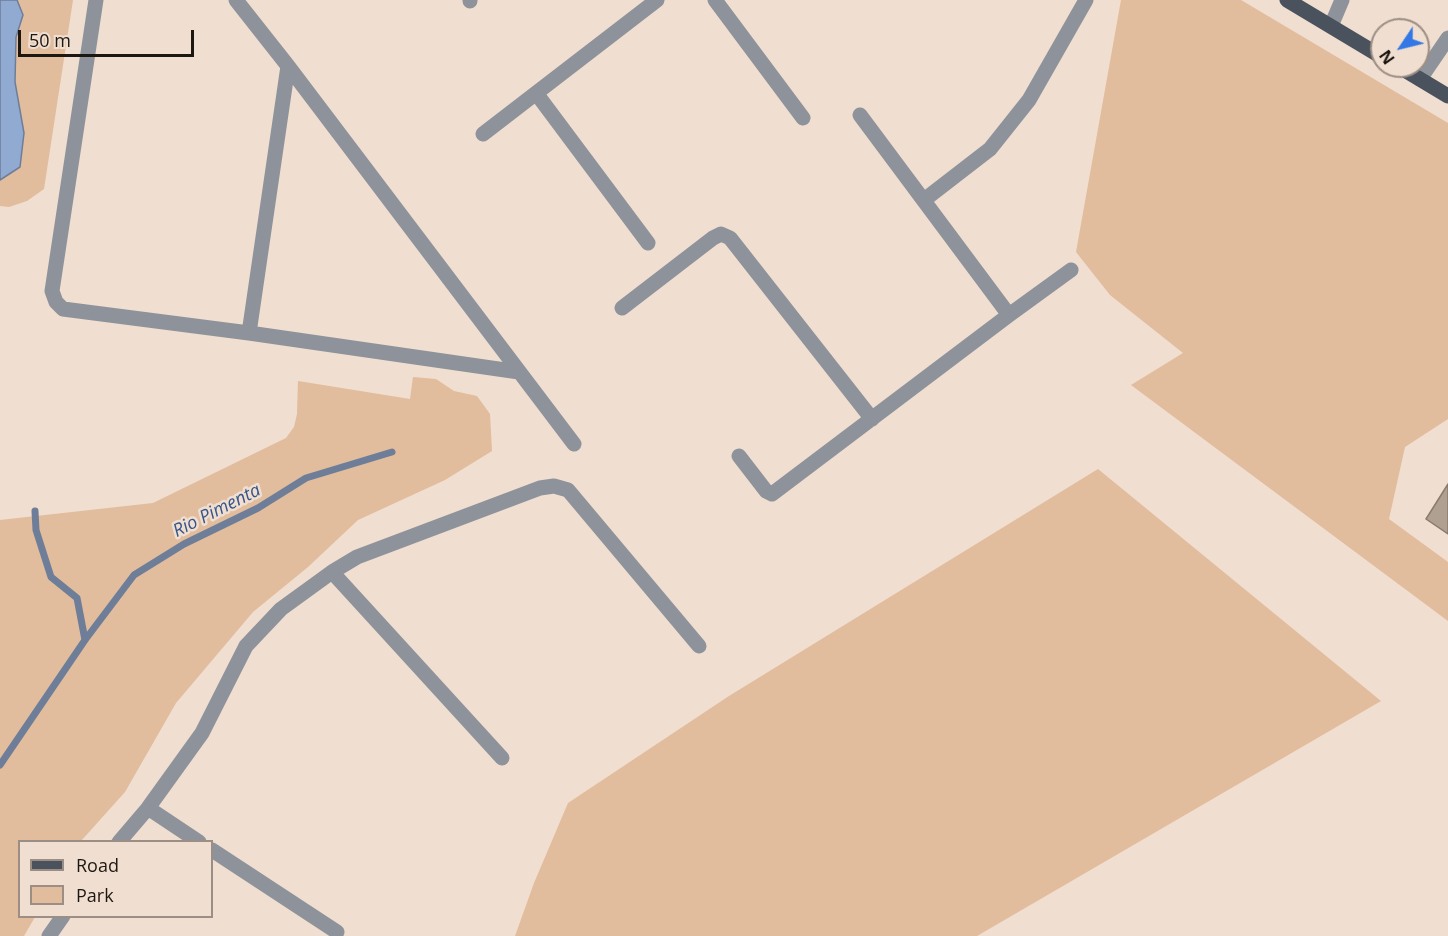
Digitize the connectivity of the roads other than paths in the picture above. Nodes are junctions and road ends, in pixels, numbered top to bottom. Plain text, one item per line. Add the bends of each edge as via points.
1 (96, 0) edge
2 (236, 0) edge
3 (657, 0) edge
4 (715, 0) edge
5 (1086, 0) edge
6 (1287, 0) edge
7 (1342, 0) edge
8 (1331, 26) junction
9 (1448, 38) edge
10 (1370, 50) edge
11 (288, 66) junction
12 (1420, 79) joint
13 (536, 93) junction
14 (1448, 96) edge
15 (861, 115) dead end
16 (803, 118) dead end
17 (483, 134) dead end
18 (924, 200) junction
19 (648, 243) dead end
20 (1071, 270) dead end
21 (622, 308) dead end
22 (1009, 315) junction
23 (249, 333) junction
24 (519, 372) junction
25 (872, 419) junction
26 (574, 444) dead end
27 (739, 456) dead end
28 (332, 572) junction
29 (699, 646) dead end
30 (502, 758) dead end
31 (148, 808) junction
32 (121, 840) edge
33 (196, 840) edge
34 (213, 851) edge
35 (62, 918) edge
36 (337, 932) dead end
37 (50, 936) edge

1 - 23 street via 52,291 56,302 63,309
2 - 11 street
3 - 13 street
4 - 16 street
5 - 18 street via 1029,100 990,149
6 - 8 main road
7 - 8 street
8 - 10 main road
9 - 12 street
11 - 23 street
11 - 24 street
12 - 14 main road
13 - 17 street
13 - 19 street
15 - 18 street
18 - 22 street
20 - 22 street
21 - 25 street via 722,234
22 - 25 street
23 - 24 street
24 - 26 street
25 - 27 street via 772,494
28 - 29 street via 357,557 554,486 568,490
28 - 30 street
28 - 31 street via 281,609 246,646 202,733
31 - 32 street
31 - 33 street
34 - 36 street
35 - 37 street

